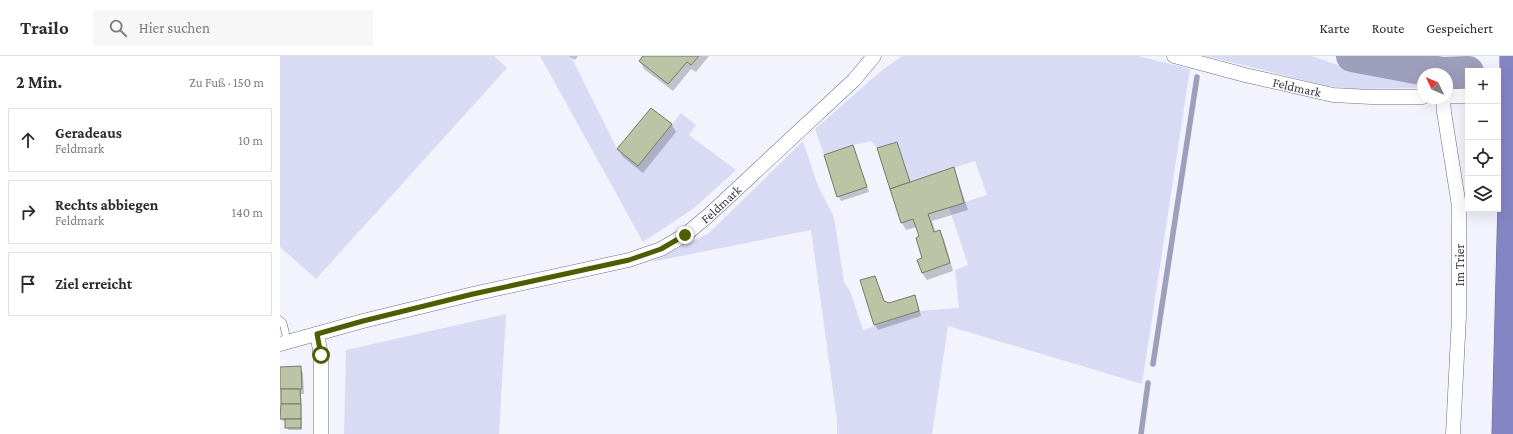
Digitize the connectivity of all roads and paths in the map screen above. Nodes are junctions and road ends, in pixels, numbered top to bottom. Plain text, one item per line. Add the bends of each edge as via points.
1 (874, 56) edge
2 (1174, 56) edge
3 (1511, 56) edge
4 (1501, 94) edge
5 (1513, 94) edge
6 (1453, 96) edge
7 (1465, 96) edge
8 (1417, 97) edge
9 (1443, 104) edge
10 (280, 320) edge
11 (317, 334) junction
12 (284, 344) edge
13 (321, 434) edge
14 (1453, 434) edge
15 (1503, 434) edge

1 - 11 street, Feldmark via 854,80 710,214 685,235 661,249 629,260 473,294
2 - 8 street, Feldmark via 1332,95
3 - 15 highway, bridge
4 - 5 street
6 - 7 street
9 - 14 street, Im Trier via 1459,206 1459,316
10 - 12 lane via 283,323
11 - 12 street, Feldmark
11 - 13 street via 321,355

